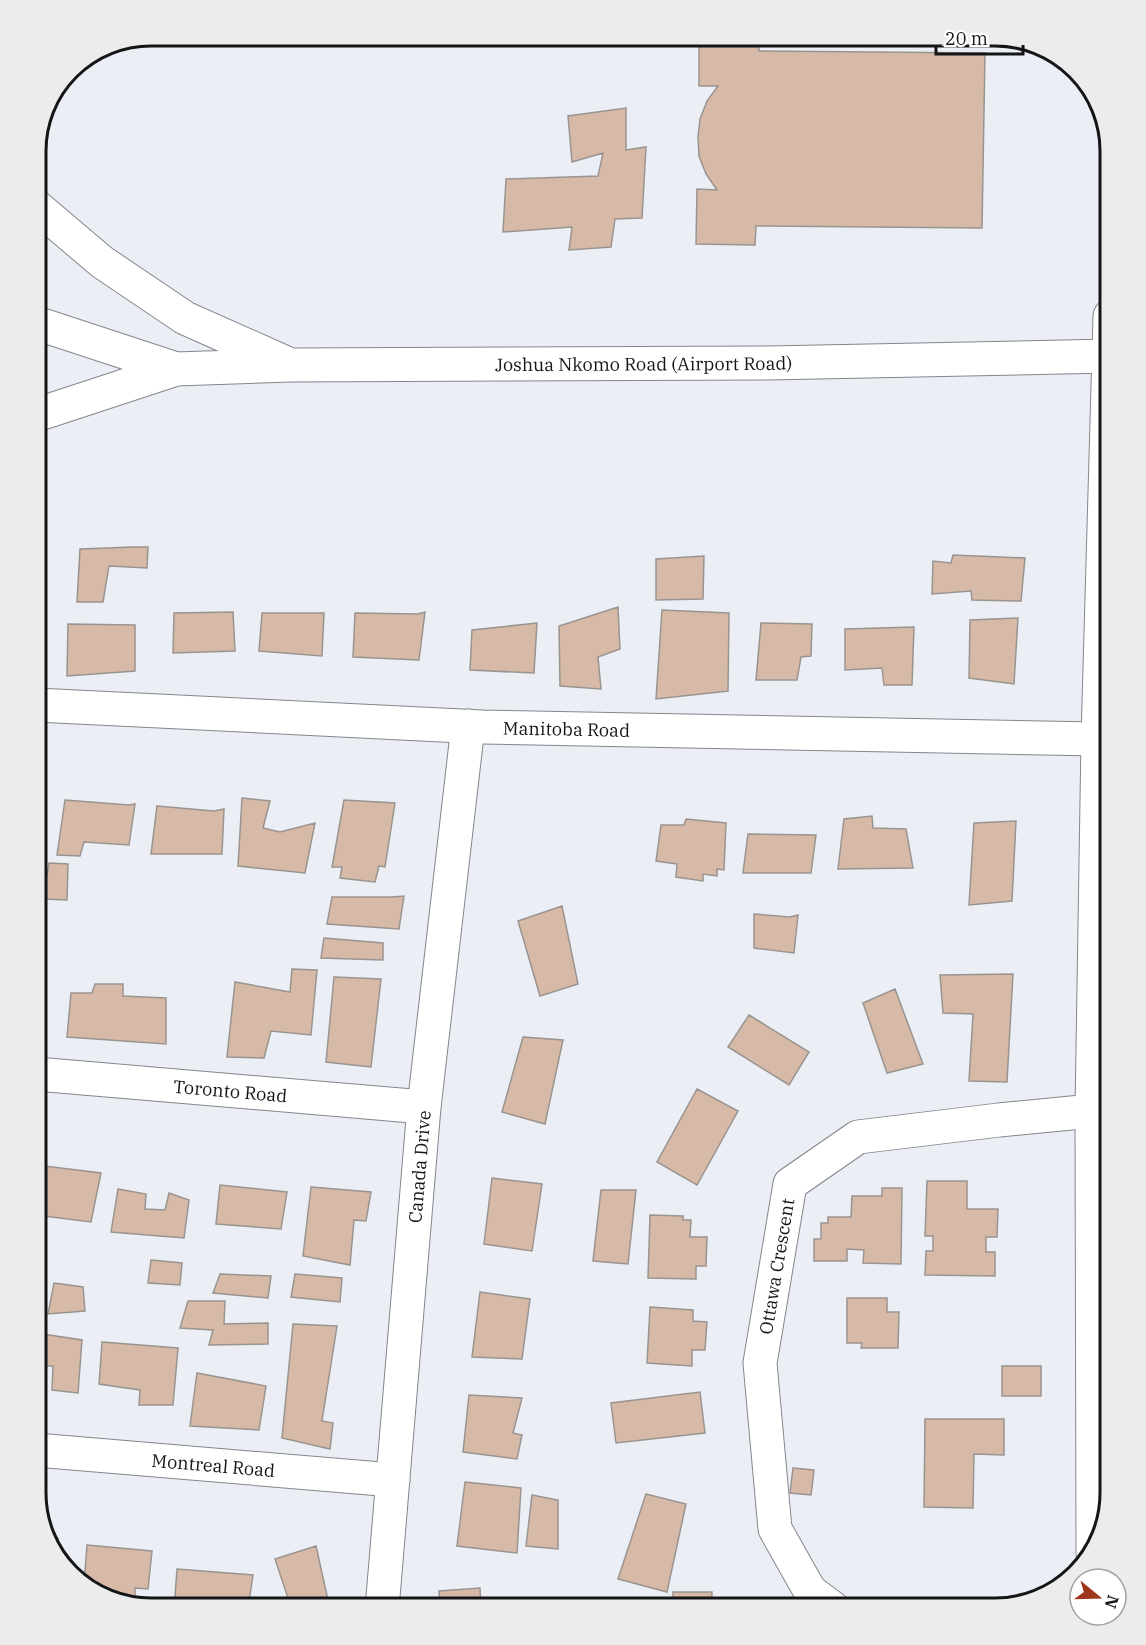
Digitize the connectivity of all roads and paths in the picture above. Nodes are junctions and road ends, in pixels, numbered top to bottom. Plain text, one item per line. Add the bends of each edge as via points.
1 (47, 215) edge
2 (47, 327) edge
3 (1100, 356) edge
4 (291, 365) junction
5 (176, 369) junction
6 (47, 411) edge
7 (1100, 669) edge
8 (47, 706) edge
9 (468, 726) junction
10 (1098, 739) junction
11 (46, 1075) edge
12 (424, 1107) junction
13 (1092, 1111) junction
14 (46, 1451) edge
15 (1100, 1457) edge
16 (393, 1480) junction
17 (383, 1598) edge
18 (819, 1598) edge

1 - 4 street via 102,262 185,318
2 - 5 street
3 - 4 street, Joshua Nkomo Road (Airport Road) via 768,363
4 - 5 street, Joshua Nkomo Road (Airport Road)
5 - 6 street
7 - 10 street
8 - 9 street, Manitoba Road
9 - 10 street, Manitoba Road
9 - 12 street, Canada Drive
10 - 13 street
11 - 12 street, Toronto Road
12 - 16 street, Canada Drive
13 - 15 street
13 - 18 street, Ottawa Crescent via 858,1137 789,1184 760,1363 775,1529 810,1591
14 - 16 street, Montreal Road
16 - 17 street, Canada Drive

